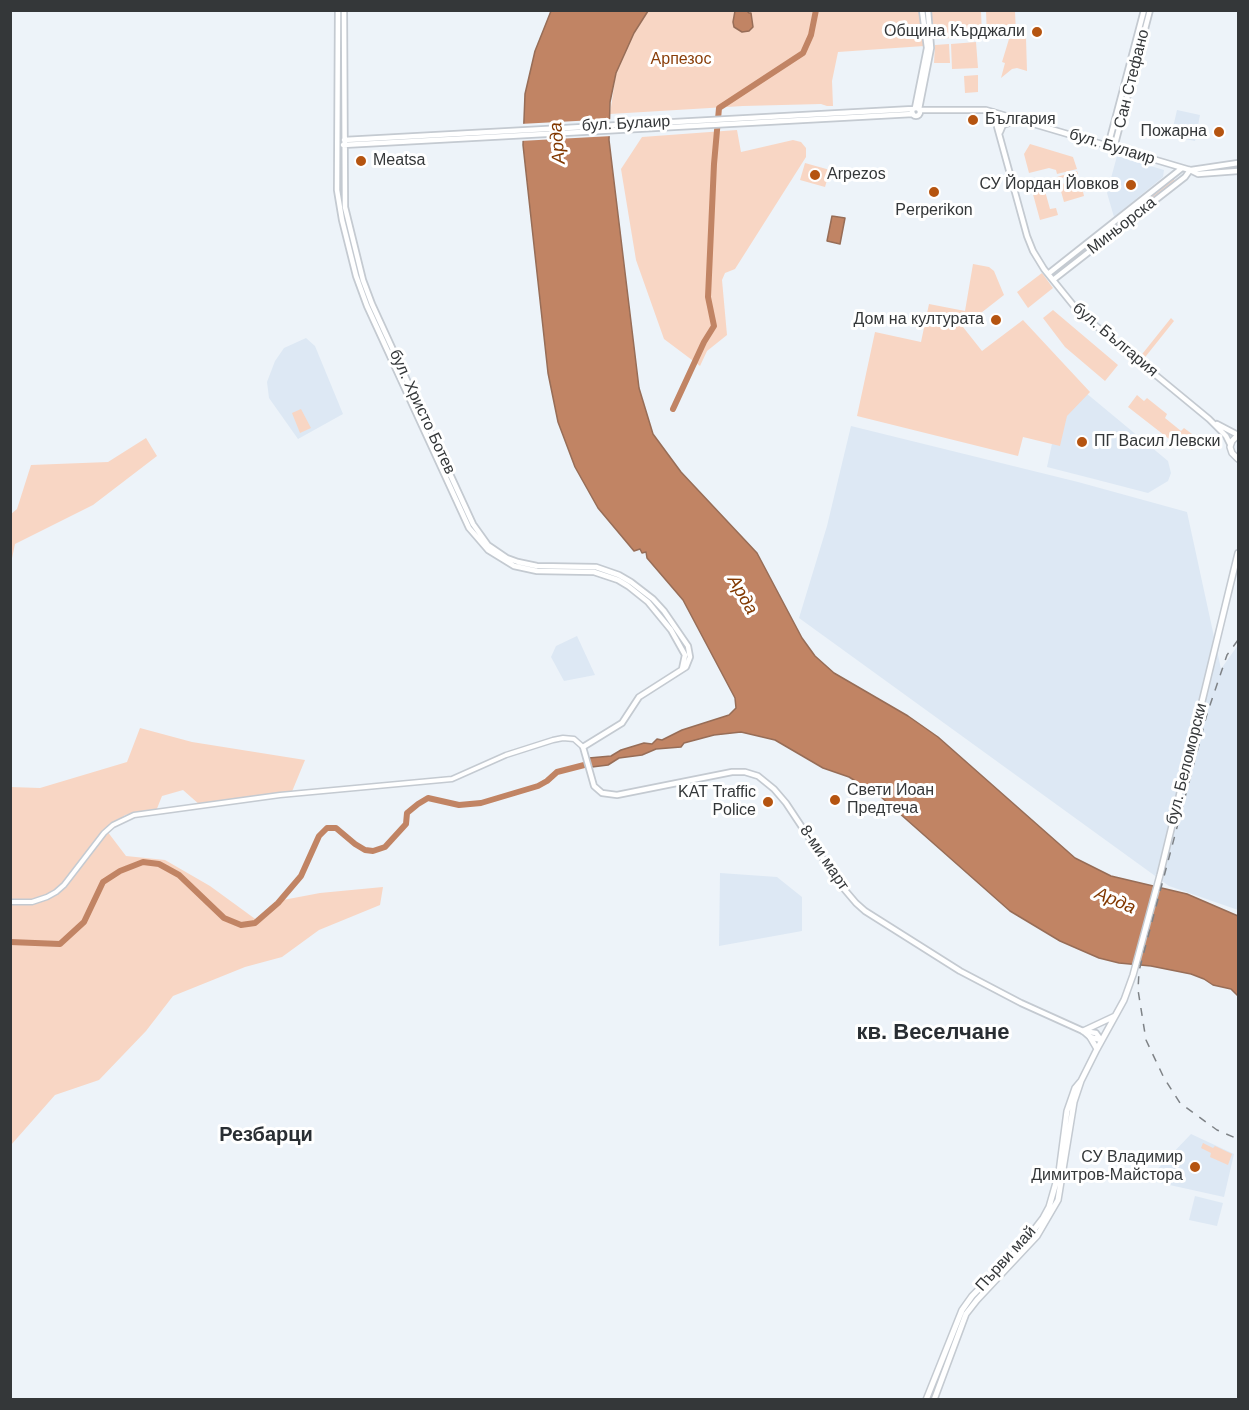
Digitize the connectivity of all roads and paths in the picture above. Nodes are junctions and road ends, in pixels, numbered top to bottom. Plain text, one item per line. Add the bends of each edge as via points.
1 (338, 10) edge
2 (344, 10) edge
3 (922, 10) edge
4 (928, 10) edge
5 (1144, 10) edge
6 (1150, 10) edge
7 (929, 48) junction
8 (917, 110) junction
9 (993, 112) junction
10 (1021, 120) junction
11 (1000, 135) junction
12 (338, 142) junction
13 (345, 142) junction
14 (1108, 146) junction
15 (1114, 148) junction
16 (1239, 163) edge
17 (1182, 168) junction
18 (1190, 170) junction
19 (1239, 171) edge
20 (1048, 274) junction
21 (1053, 280) junction
22 (1209, 419) junction
23 (1238, 435) edge
24 (1230, 444) junction
25 (1239, 459) edge
26 (1239, 553) edge
27 (681, 671) junction
28 (584, 749) junction
29 (10, 902) edge
30 (1133, 975) joint
31 (1117, 1015) junction
32 (1083, 1031) junction
33 (1090, 1037) junction
34 (1101, 1040) junction
35 (1097, 1049) junction
36 (1081, 1081) junction
37 (926, 1400) edge
38 (934, 1400) edge

1 - 12 main road, бул. Христо Ботев
2 - 13 main road, бул. Христо Ботев
3 - 7 main road
4 - 7 main road
5 - 14 main road, Сан Стефано
6 - 15 main road, Сан Стефано
7 - 8 main road
8 - 9 main road, бул. Булаир
8 - 13 main road, бул. Булаир
9 - 10 main road, бул. Булаир
9 - 11 main road, бул. България
10 - 11 main road via 1003,125
10 - 14 main road, бул. Булаир
11 - 20 main road, бул. България via 1027,236
12 - 13 main road, бул. Булаир
12 - 27 main road, бул. Христо Ботев via 339,201 362,295 473,534 488,550 514,566 537,571 594,572 628,586 660,615 683,649 685,661
13 - 27 main road, бул. Христо Ботев via 344,201 368,296 479,534 498,552 524,564 596,567 631,582 659,605 688,646 688,662
14 - 15 main road, бул. Булаир
15 - 17 main road, бул. Булаир
16 - 18 main road, бул. Булаир
17 - 18 main road, бул. Булаир
17 - 20 main road, Миньорска
18 - 19 main road, бул. Булаир via 1200,175
18 - 21 main road, Миньорска
20 - 21 main road, бул. България
21 - 22 main road, бул. България via 1078,311
22 - 23 main road, бул. България
22 - 24 main road, бул. България
23 - 24 main road
24 - 25 main road
26 - 30 main road, бул. Беломорски
27 - 28 main road via 639,697 622,723
28 - 29 street via 574,739 562,738 506,755 452,779 291,794 134,815 104,833 56,891 32,902
28 - 32 main road, 8-ми март via 597,789 611,795 732,772 758,776 786,803 839,883 865,912 943,962
30 - 31 main road, Първи май
31 - 32 main road
31 - 34 main road, Първи май
32 - 33 main road
32 - 34 main road via 1096,1033
33 - 34 main road
33 - 35 main road
34 - 35 main road, Първи май
35 - 36 main road, Първи май
36 - 37 main road, Първи май via 1067,1111 1059,1172 1043,1218 962,1310
36 - 38 main road, Първи май via 1054,1210 1037,1236 966,1314

